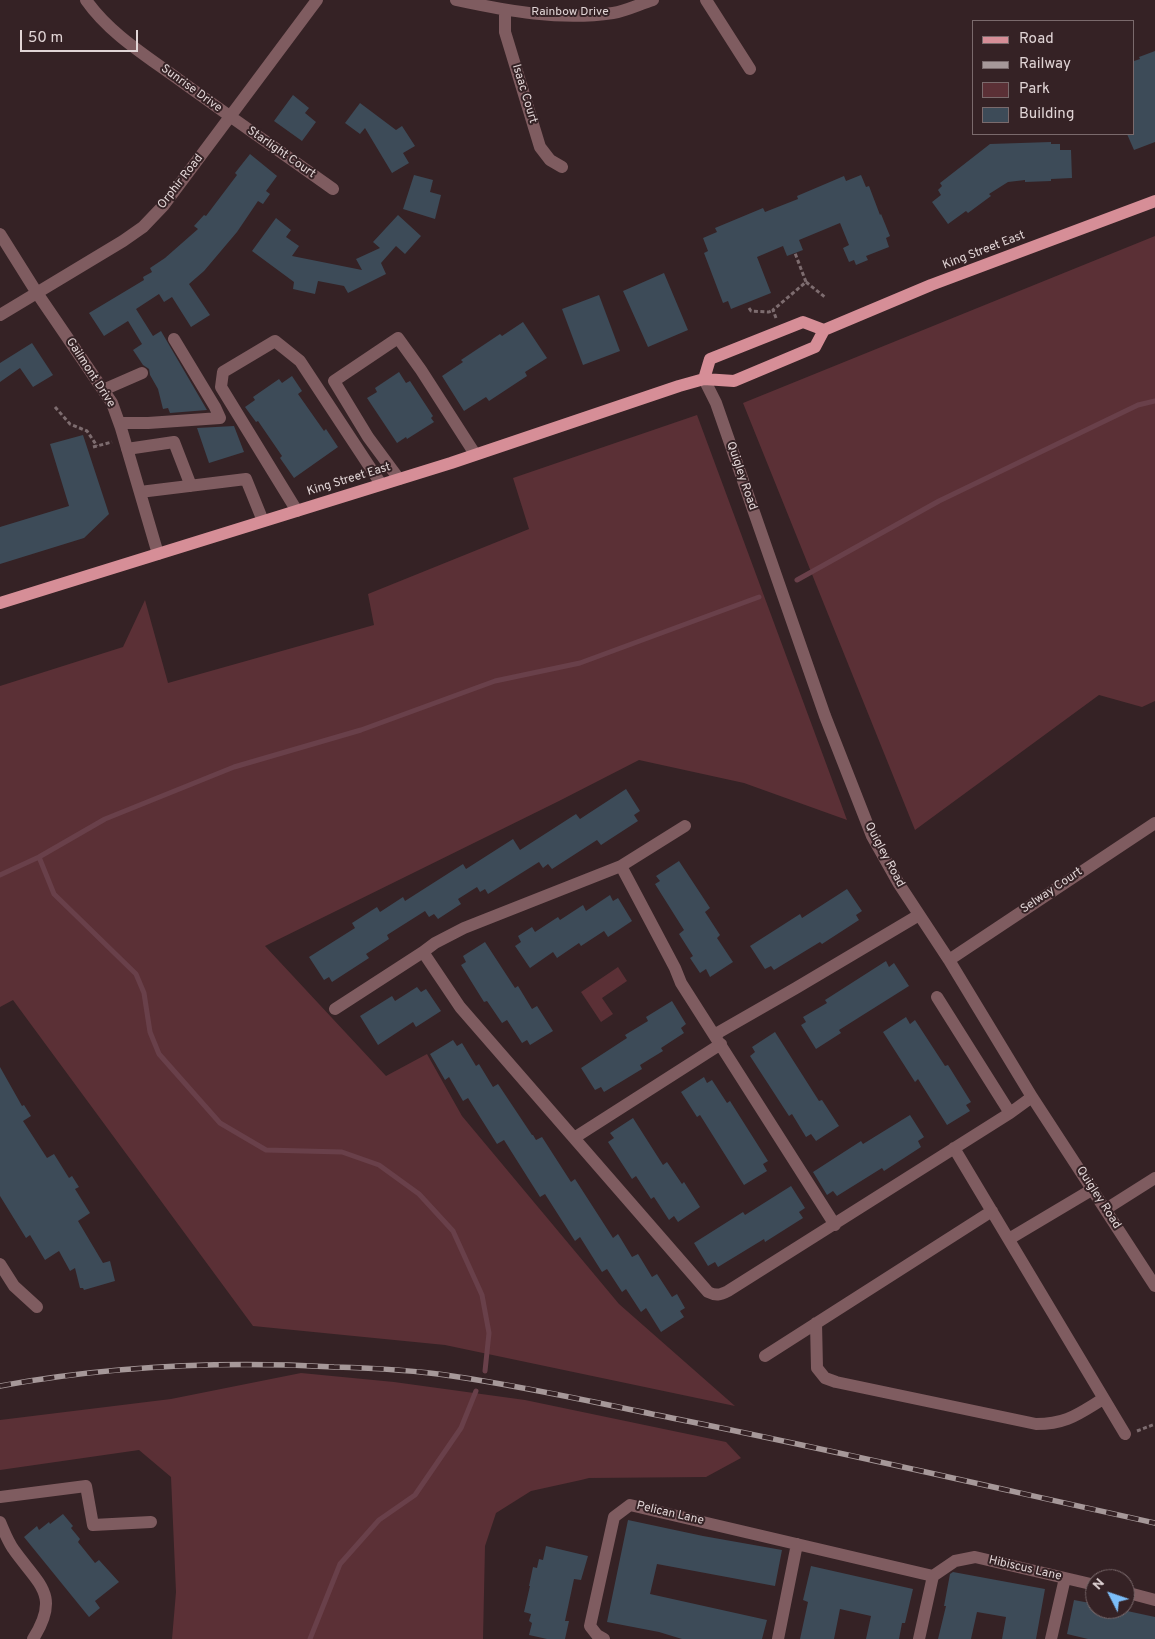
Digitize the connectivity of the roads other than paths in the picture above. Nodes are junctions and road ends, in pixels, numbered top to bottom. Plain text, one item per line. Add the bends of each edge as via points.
1 (86, 0) edge
2 (318, 0) edge
3 (456, 0) edge
4 (653, 0) edge
5 (706, 0) edge
6 (504, 10) junction
7 (750, 69) dead end
8 (230, 117) junction
9 (562, 167) dead end
10 (333, 188) dead end
11 (1155, 201) edge
12 (0, 234) edge
13 (37, 292) junction
14 (0, 315) edge
15 (824, 330) junction
16 (174, 339) dead end
17 (142, 373) dead end
18 (704, 379) junction
19 (103, 390) junction
20 (120, 423) junction
21 (148, 423) junction
22 (126, 443) junction
23 (152, 445) junction
24 (475, 454) junction
25 (399, 479) junction
26 (381, 484) junction
27 (191, 486) junction
28 (140, 492) junction
29 (297, 511) junction
30 (262, 521) junction
31 (158, 554) junction
32 (0, 603) edge
33 (1155, 823) edge
34 (685, 826) dead end
35 (621, 866) junction
36 (919, 915) junction
37 (423, 952) junction
38 (949, 960) junction
39 (937, 997) dead end
40 (335, 1009) dead end
41 (717, 1039) junction
42 (1032, 1097) junction
43 (1010, 1113) junction
44 (574, 1138) junction
45 (954, 1148) junction
46 (1155, 1178) edge
47 (1093, 1189) junction
48 (1106, 1209) junction
49 (992, 1211) junction
50 (835, 1225) junction
51 (1009, 1239) junction
52 (0, 1264) edge
53 (1155, 1286) edge
54 (37, 1307) dead end
55 (816, 1323) junction
56 (765, 1356) dead end
57 (1103, 1399) junction
58 (1125, 1434) road end
59 (0, 1498) edge
60 (0, 1522) edge
61 (151, 1522) dead end
62 (797, 1544) junction
63 (933, 1576) junction
64 (1065, 1578) junction
65 (1085, 1583) edge
66 (1135, 1595) edge
67 (1155, 1600) edge
68 (33, 1639) edge
69 (604, 1639) edge
70 (778, 1639) edge
71 (919, 1639) edge
72 (1051, 1639) edge

1 - 8 street, Sunrise Drive via 122,38
2 - 8 street, Orphir Road
3 - 6 street, Rainbow Drive
4 - 6 street, Rainbow Drive via 613,13 534,14
5 - 7 street
6 - 9 street, Isaac Court via 505,32 540,147 550,160
8 - 10 street, Starlight Court
8 - 13 street, Orphir Road via 164,205 142,227
11 - 15 main road, King Street East via 931,285
12 - 13 street, Gailmont Drive
13 - 14 street, Orphir Road
13 - 19 street, Gailmont Drive
15 - 18 main road, King Street East via 815,347 734,381
15 - 18 main road via 803,322 710,358
16 - 21 street via 220,418
17 - 19 street
18 - 24 main road, King Street East
18 - 36 street, Quigley Road via 716,403 825,716 872,836
19 - 20 street, Gailmont Drive
20 - 21 street
20 - 22 street, Gailmont Drive
21 - 23 street
22 - 23 street
22 - 28 street, Gailmont Drive
23 - 27 street via 174,442
24 - 25 main road, King Street East
24 - 25 street via 398,338 334,381 368,437
25 - 26 main road, King Street East
26 - 29 main road, King Street East
26 - 29 street via 300,361 275,340 223,372 220,387
27 - 28 street
27 - 30 street via 246,479
28 - 31 street, Gailmont Drive
29 - 30 main road, King Street East
30 - 31 main road, King Street East
31 - 32 main road, King Street East
33 - 38 street, Selway Court
34 - 35 street
35 - 37 street via 464,928
35 - 41 street via 681,983
36 - 38 street, Quigley Road
36 - 41 street
37 - 40 street
37 - 44 street via 460,1007
38 - 42 street, Quigley Road
39 - 43 street
41 - 44 street
41 - 50 street
42 - 43 street
42 - 47 street, Quigley Road
43 - 45 street
44 - 50 street via 708,1292 715,1295 728,1291
45 - 49 street
45 - 50 street
46 - 48 street
47 - 48 street, Quigley Road
47 - 51 street
48 - 53 street, Quigley Road
49 - 51 street
49 - 55 street
51 - 57 street
52 - 54 street via 14,1286
55 - 56 street
55 - 57 street via 817,1368 825,1378 836,1382 1036,1424 1053,1424 1069,1419
57 - 58 street
59 - 61 street via 86,1486 93,1525
60 - 68 street via 12,1547 41,1584 47,1603 42,1625
62 - 63 street, Pelican Lane
62 - 69 street, Pelican Lane via 630,1504 614,1518 590,1626
62 - 70 street
63 - 64 street, Hibiscus Lane via 955,1561 975,1557
63 - 71 street
64 - 65 street, Hibiscus Lane
64 - 72 street
66 - 67 street

